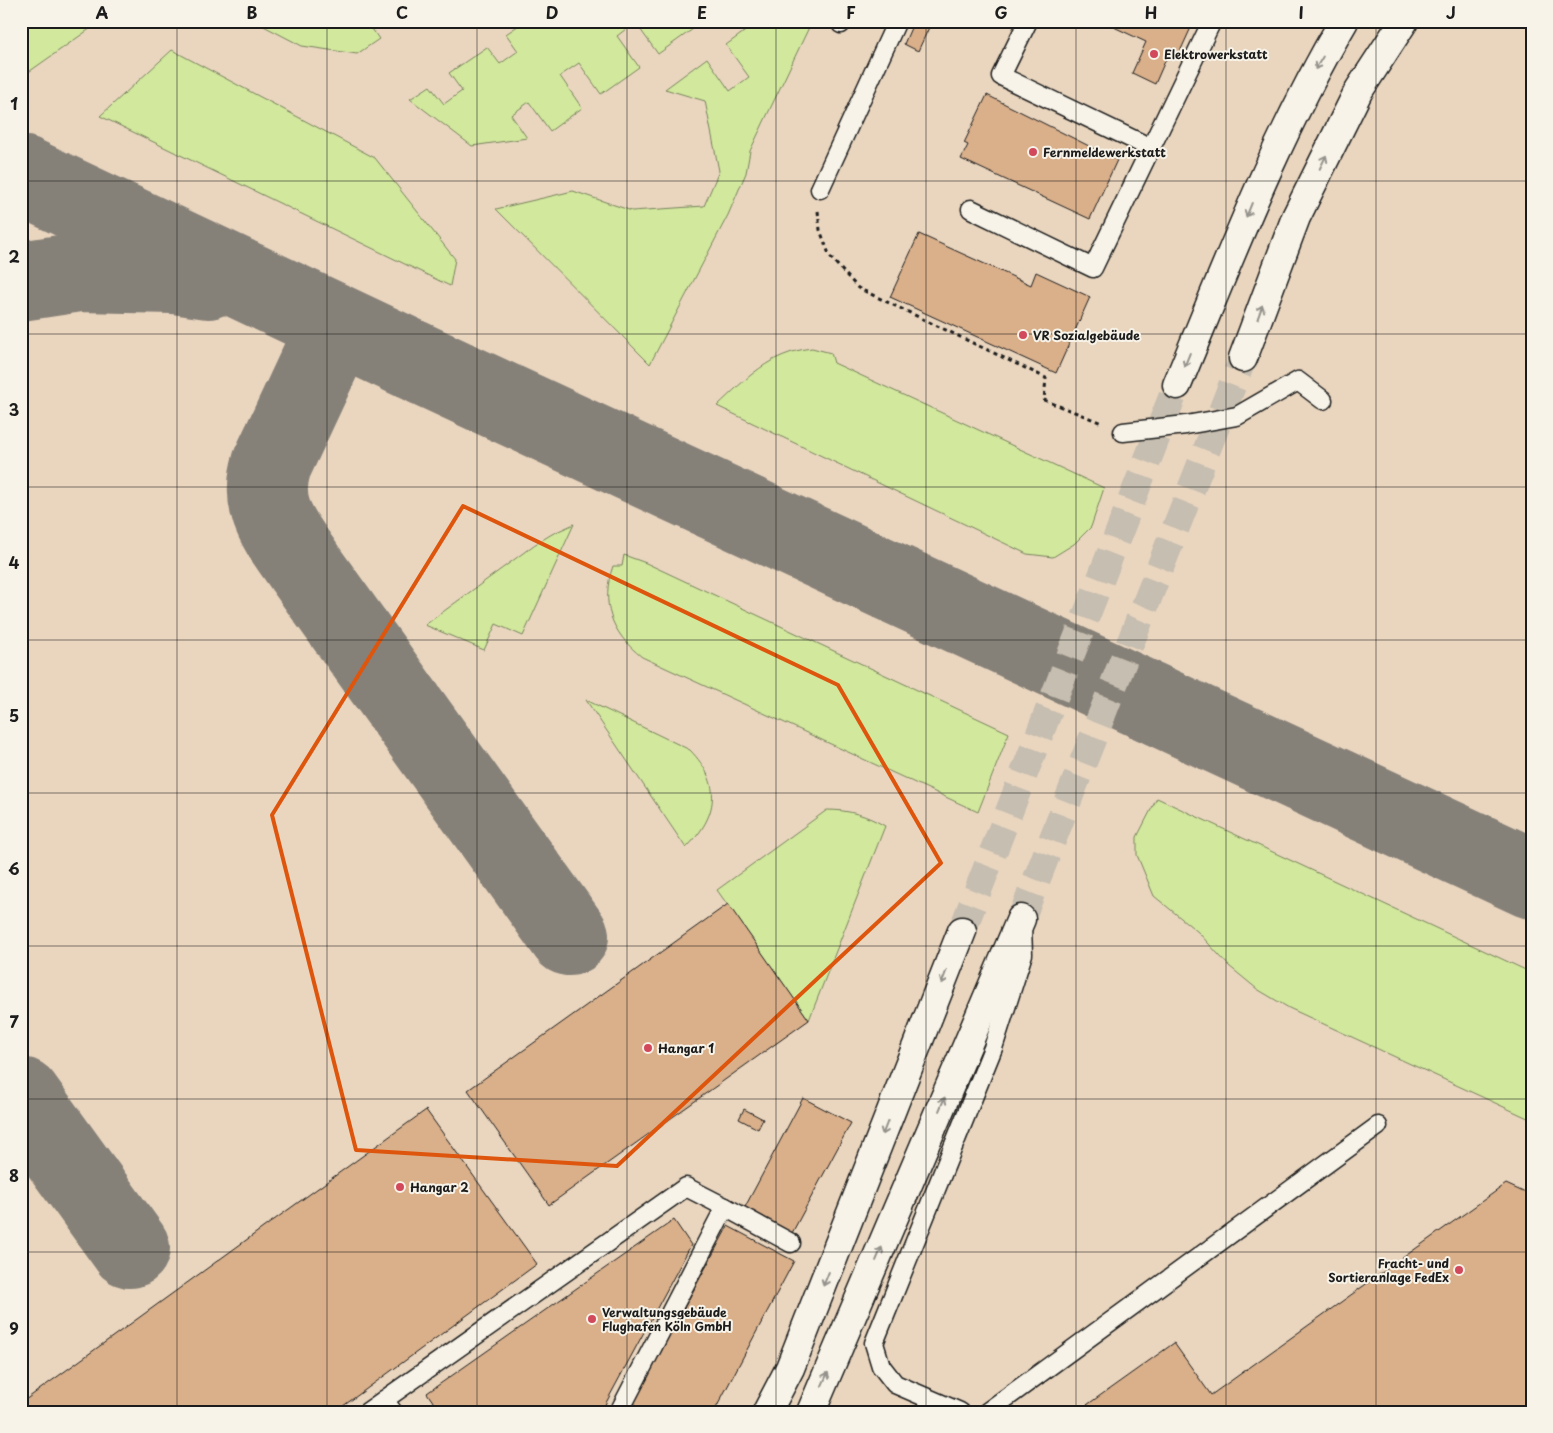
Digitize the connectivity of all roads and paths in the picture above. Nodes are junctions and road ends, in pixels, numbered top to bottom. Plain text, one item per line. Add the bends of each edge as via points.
1 (897, 21) edge
2 (1028, 21) edge
3 (1212, 21) edge
4 (1344, 21) edge
5 (1404, 21) edge
6 (1151, 148) junction
7 (820, 189) joint
8 (971, 209) dead end
9 (1244, 358) tunnel mouth
10 (1177, 385) tunnel mouth
11 (1323, 400) dead end
12 (1123, 432) joint
13 (1021, 919) joint
14 (962, 931) tunnel mouth
15 (1378, 1126) dead end
16 (724, 1207) junction
17 (791, 1243) dead end
18 (389, 1406) edge
19 (368, 1412) edge
20 (619, 1412) edge
21 (767, 1412) edge
22 (810, 1412) edge
23 (960, 1412) edge
24 (987, 1412) edge

1 - 7 lane
2 - 6 lane via 1002,76
3 - 6 lane
4 -> 10 street via 1315,71 1253,201
9 -> 5 street via 1296,217 1359,90
6 - 8 lane via 1093,268
7 - 12 path via 818,218 824,244 838,268 858,288 1046,378 1044,400
11 - 12 lane via 1298,381 1237,416
22 -> 13 street
13 - 23 lane via 1023,954 993,1048 874,1343 881,1366 895,1384
14 -> 21 street via 793,1359
15 - 24 lane
16 - 17 lane
16 - 18 lane via 686,1187
16 - 20 lane
18 - 19 lane

